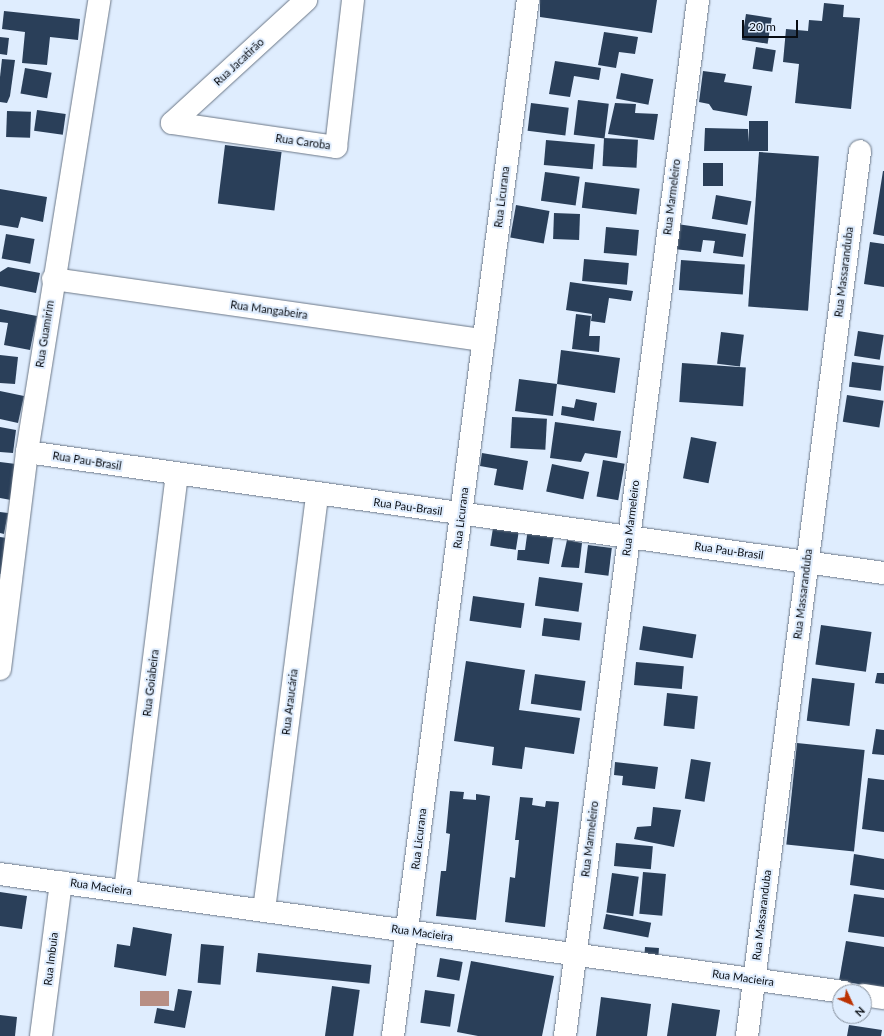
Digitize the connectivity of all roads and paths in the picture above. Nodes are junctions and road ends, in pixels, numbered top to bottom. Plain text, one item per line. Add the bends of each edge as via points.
1 (99, 0) edge
2 (306, 0) edge
3 (353, 0) edge
4 (528, 0) edge
5 (698, 0) edge
6 (172, 123) joint
7 (860, 151) dead end
8 (53, 279) junction
9 (484, 340) junction
10 (27, 452) junction
11 (177, 474) junction
12 (317, 494) junction
13 (461, 514) junction
14 (629, 537) junction
15 (807, 562) junction
16 (884, 573) edge
17 (0, 669) edge
18 (0, 874) edge
19 (61, 882) junction
20 (125, 891) junction
21 (264, 910) junction
22 (407, 930) junction
23 (575, 954) junction
24 (754, 979) junction
25 (832, 990) edge
26 (872, 996) edge
27 (884, 998) edge
28 (41, 1036) edge
29 (393, 1036) edge
30 (565, 1036) edge
31 (747, 1036) edge

1 - 8 street, Rua Guamirim
2 - 6 street, Rua Jacatirão
3 - 6 street, Rua Caroba via 336,147
4 - 9 street, Rua Licurana
5 - 14 street, Rua Marmeleiro
7 - 15 street, Rua Massaranduba
8 - 9 street, Rua Mangabeira
8 - 10 street, Rua Guamirim
9 - 13 street, Rua Licurana
10 - 11 street, Rua Pau-Brasil
10 - 17 street, Rua Guamirim
11 - 12 street, Rua Pau-Brasil
11 - 20 street, Rua Goiabeira
12 - 13 street, Rua Pau-Brasil
12 - 21 street, Rua Araucária
13 - 14 street, Rua Pau-Brasil
13 - 22 street, Rua Licurana
14 - 15 street, Rua Pau-Brasil
14 - 23 street, Rua Marmeleiro
15 - 16 street, Rua Pau-Brasil
15 - 24 street, Rua Massaranduba
18 - 19 street, Rua Macieira
19 - 20 street, Rua Macieira
19 - 28 street, Rua Imbuia
20 - 21 street, Rua Macieira
21 - 22 street, Rua Macieira
22 - 23 street, Rua Macieira
22 - 29 street, Rua Licurana
23 - 24 street, Rua Macieira
23 - 30 street, Rua Marmeleiro
24 - 25 street, Rua Macieira
24 - 31 street, Rua Massaranduba
26 - 27 street

